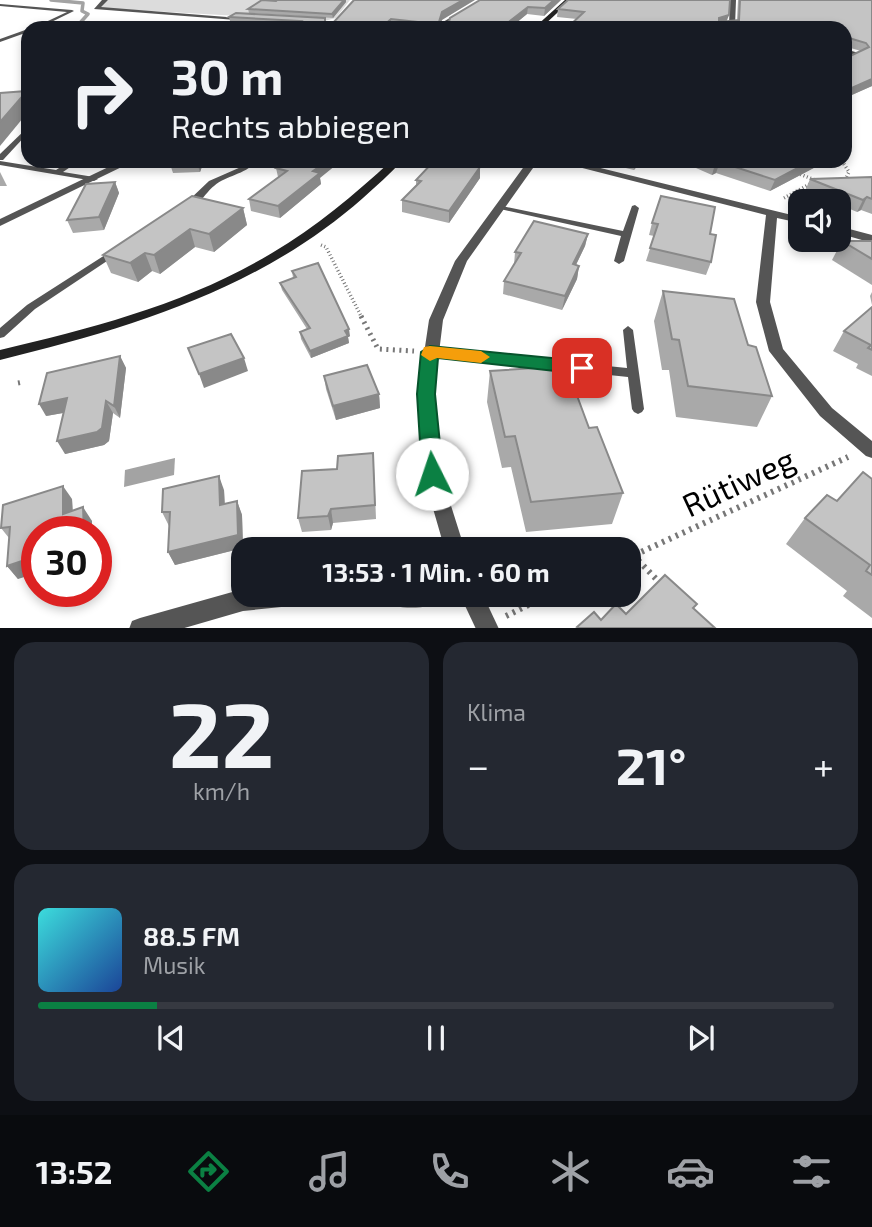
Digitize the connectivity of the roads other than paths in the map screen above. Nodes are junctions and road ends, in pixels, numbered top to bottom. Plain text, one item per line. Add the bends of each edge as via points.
1 (105, 0) edge
2 (484, 0) edge
3 (568, 0) edge
4 (733, 0) edge
5 (0, 7) edge
6 (253, 19) edge
7 (50, 21) edge
8 (448, 21) edge
9 (545, 21) edge
10 (732, 21) edge
11 (21, 33) edge
12 (0, 41) edge
13 (21, 138) edge
14 (0, 160) edge
15 (21, 164) edge
16 (43, 168) edge
17 (64, 168) edge
18 (115, 168) edge
19 (245, 168) edge
20 (389, 168) edge
21 (528, 168) edge
22 (589, 168) edge
23 (59, 171) junction
24 (94, 178) junction
25 (183, 206) edge
26 (500, 207) junction
27 (635, 208) dead end
28 (772, 213) junction
29 (788, 217) edge
30 (0, 223) edge
31 (851, 233) edge
32 (626, 234) junction
33 (872, 239) edge
34 (122, 246) edge
35 (619, 261) dead end
36 (628, 330) dead end
37 (0, 334) edge
38 (430, 352) junction
39 (0, 355) edge
40 (633, 373) junction
41 (638, 409) dead end
42 (870, 450) edge
43 (451, 537) edge
44 (231, 603) edge
45 (477, 607) edge
46 (487, 627) edge
47 (140, 628) edge

1 - 6 street via 96,8
2 - 8 street
3 - 9 main road
4 - 10 street
5 - 7 lane via 72,11
11 - 12 lane
13 - 14 lane
14 - 15 lane
16 - 23 lane
17 - 23 lane
18 - 24 street
19 - 25 lane via 212,184 203,197
20 - 39 main road via 310,235 239,275 116,325
21 - 26 street
22 - 28 street
23 - 24 lane
24 - 30 street
26 - 32 lane
26 - 38 street via 461,261 436,320
27 - 32 lane
28 - 29 street
28 - 42 street via 763,302 776,351 826,412
31 - 33 street
32 - 35 lane
34 - 37 lane via 31,307
36 - 40 lane
38 - 40 lane
38 - 43 street via 426,394 432,474
40 - 41 lane
44 - 47 street
45 - 46 street

